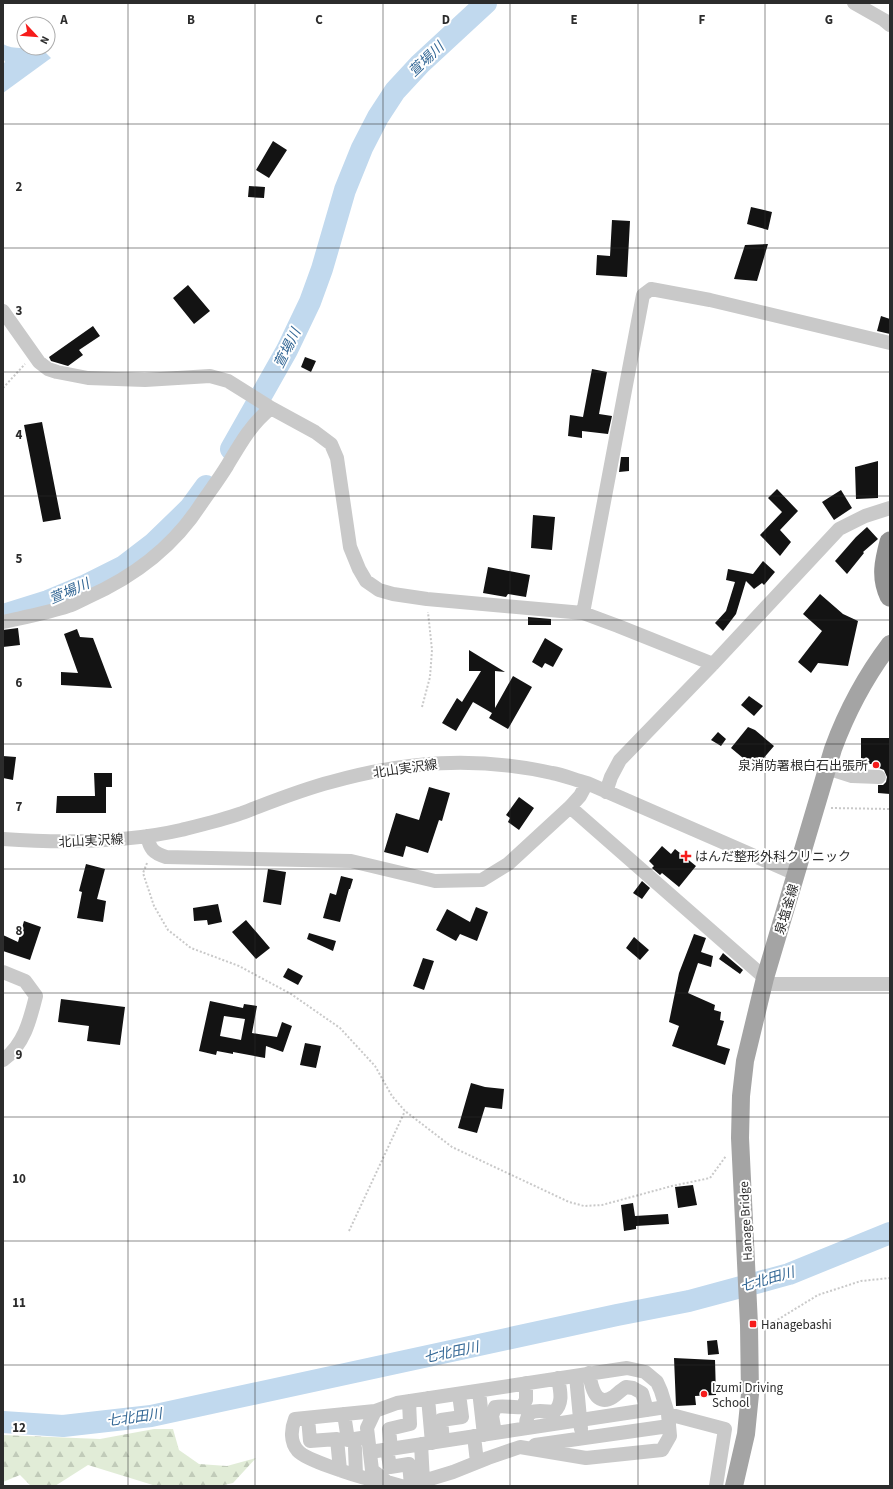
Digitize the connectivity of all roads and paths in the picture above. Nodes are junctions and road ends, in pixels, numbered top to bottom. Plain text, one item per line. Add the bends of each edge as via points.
1 (854, 3) edge
2 (890, 25) edge
3 (3, 311) edge
4 (890, 343) edge
5 (34, 354) junction
6 (3, 388) edge
7 (268, 406) junction
8 (890, 508) edge
9 (890, 542) edge
10 (890, 596) edge
11 (427, 599) junction
12 (583, 613) junction
13 (3, 622) edge
14 (890, 644) edge
15 (713, 664) junction
16 (422, 707) dead end
17 (827, 768) junction
18 (879, 777) dead end
19 (587, 783) junction
20 (606, 792) junction
21 (570, 807) junction
22 (815, 808) junction
23 (890, 809) edge
24 (147, 836) junction
25 (3, 839) edge
26 (152, 850) junction
27 (796, 874) junction
28 (3, 972) edge
29 (764, 981) junction
30 (890, 984) edge
31 (3, 1060) edge
32 (405, 1111) junction
33 (740, 1138) junction
34 (742, 1166) joint
35 (349, 1231) dead end
36 (890, 1278) edge
37 (749, 1331) junction
38 (583, 1374) junction
39 (558, 1378) junction
40 (526, 1383) junction
41 (479, 1391) junction
42 (460, 1394) junction
43 (428, 1398) junction
44 (409, 1402) junction
45 (647, 1410) junction
46 (375, 1411) junction
47 (344, 1414) junction
48 (667, 1416) junction
49 (308, 1418) junction
50 (580, 1420) junction
51 (526, 1428) junction
52 (485, 1435) junction
53 (368, 1437) junction
54 (582, 1439) junction
55 (432, 1442) junction
56 (520, 1447) junction
57 (355, 1448) dead end
58 (389, 1449) junction
59 (370, 1452) junction
60 (585, 1458) junction
61 (477, 1462) junction
62 (340, 1470) junction
63 (356, 1475) junction
64 (387, 1482) junction
65 (411, 1485) edge
66 (716, 1486) edge
67 (734, 1486) edge

1 - 2 street
3 - 5 street
4 - 12 street via 703,298 651,288 643,295
5 - 6 path
5 - 7 street via 48,369 88,378 145,380 210,376 228,381
7 - 11 street via 315,432 331,444 337,458 350,547 366,581 379,590
7 - 13 street via 243,439 198,509 166,546 144,565 119,581 69,606
8 - 15 street via 865,516 839,529
9 - 10 highway via 884,566 886,587
11 - 12 street
11 - 16 path via 432,650 430,678
12 - 15 street
14 - 17 main road, 泉塩釜線 via 875,663 852,703
15 - 20 street via 620,760
17 - 18 street via 852,776
17 - 22 main road, 泉塩釜線
19 - 20 street, 北山実沢線
19 - 21 street
19 - 24 street, 北山実沢線 via 553,773 499,764 421,764 382,769 330,782 240,813 181,830
20 - 27 street, 北山実沢線
21 - 26 street via 508,864 482,880 435,881 351,861 166,857
21 - 29 street
22 - 23 path
22 - 27 main road, 泉塩釜線
24 - 25 street, 北山実沢線 via 45,842
24 - 26 street
26 - 32 path via 142,873 154,906 168,930 191,948 239,966 290,994 340,1028 375,1066 392,1096
27 - 29 main road, 泉塩釜線
28 - 31 street via 25,981 36,996 22,1039
29 - 30 street
29 - 33 main road, 泉塩釜線 via 745,1061 740,1096
32 - 33 path via 452,1147 569,1202 584,1206 602,1205 710,1178
32 - 35 path
33 - 34 main road, 泉塩釜線
34 - 37 main road, Hanage Bridge
36 - 37 path via 861,1281 818,1295 784,1315
37 - 67 main road via 750,1394 746,1434
38 - 39 street
38 - 45 street via 596,1396 604,1400 612,1398 626,1387 633,1388 642,1393
38 - 48 street via 627,1368 645,1372 657,1382
38 - 50 street
39 - 40 street
39 - 51 street via 561,1401 559,1408 554,1412 534,1411 526,1421
40 - 41 street
40 - 52 street via 526,1400 522,1407 495,1407
41 - 42 street
41 - 52 street via 475,1416
42 - 43 street
42 - 55 street via 462,1417 441,1420
43 - 44 street
43 - 55 street via 426,1423
44 - 46 street via 397,1403
44 - 58 street via 410,1424 389,1429
45 - 48 street
45 - 50 street
46 - 47 street
46 - 53 street via 367,1428
47 - 49 street
47 - 53 street via 348,1440
48 - 54 street
48 - 60 street via 670,1436 662,1450
48 - 66 street via 725,1429
49 - 62 street via 310,1441 337,1439
49 - 62 street via 295,1419 292,1428 293,1443 298,1452
50 - 51 street
50 - 54 street
51 - 52 street
52 - 55 street
52 - 61 street
53 - 59 street
54 - 56 street
54 - 60 street
55 - 58 street
55 - 65 street
56 - 60 street
56 - 61 street
57 - 63 street
58 - 59 street
58 - 65 street via 390,1467 409,1464
59 - 64 street via 372,1470
61 - 65 street
62 - 63 street
63 - 64 street
64 - 65 street

